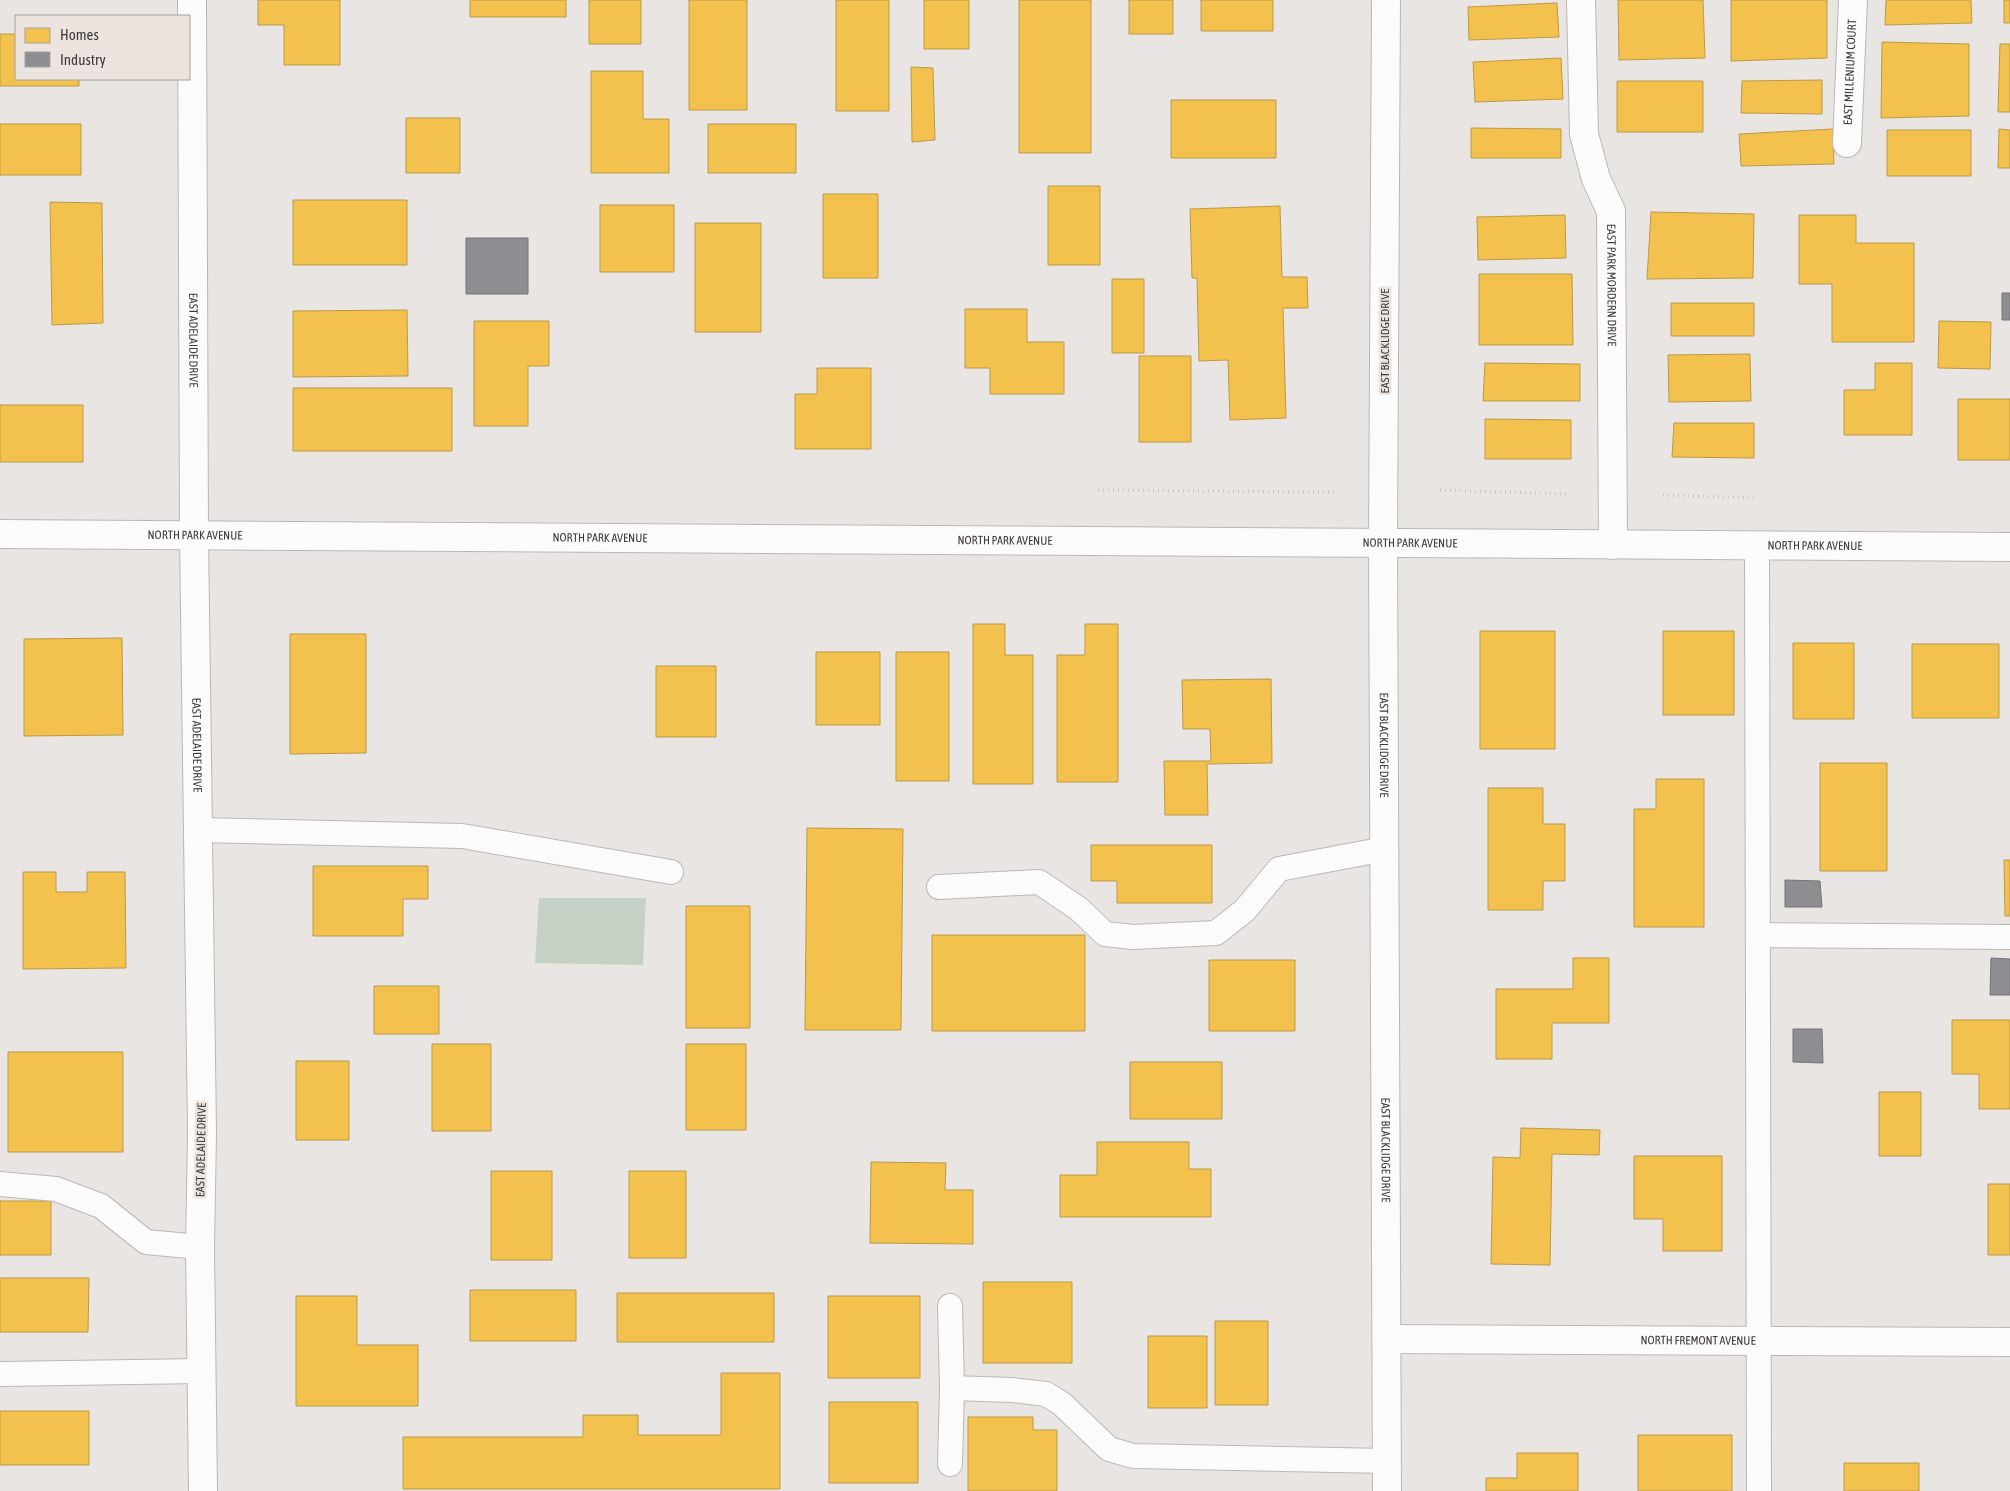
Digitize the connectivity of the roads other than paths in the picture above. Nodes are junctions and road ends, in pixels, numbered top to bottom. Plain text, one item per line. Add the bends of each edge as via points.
1 (192, 0) edge
2 (1386, 0) edge
3 (1581, 0) edge
4 (1853, 0) edge
5 (1846, 143) dead end
6 (0, 534) edge
7 (194, 534) junction
8 (1383, 542) junction
9 (1613, 545) junction
10 (1757, 546) junction
11 (2010, 547) edge
12 (198, 830) junction
13 (1385, 849) junction
14 (671, 872) dead end
15 (939, 887) dead end
16 (1758, 935) junction
17 (2010, 937) edge
18 (0, 1184) edge
19 (200, 1247) junction
20 (950, 1306) dead end
21 (1387, 1339) junction
22 (1758, 1341) junction
23 (2010, 1342) edge
24 (201, 1371) junction
25 (0, 1374) edge
26 (952, 1388) junction
27 (1387, 1461) junction
28 (950, 1464) dead end
29 (203, 1491) edge
30 (1387, 1491) edge
31 (1760, 1491) edge

1 - 7 street, EAST ADELAIDE DRIVE
2 - 8 street, EAST BLACKLIDGE DRIVE
3 - 9 street, EAST PARK MORDERN DRIVE via 1584,134 1596,179 1611,211
4 - 5 street, EAST MILLENIUM COURT
6 - 7 street, NORTH PARK AVENUE
7 - 8 street, NORTH PARK AVENUE
7 - 12 street, EAST ADELAIDE DRIVE
8 - 9 street, NORTH PARK AVENUE
8 - 13 street, EAST BLACKLIDGE DRIVE
9 - 10 street, NORTH PARK AVENUE
10 - 11 street, NORTH PARK AVENUE
10 - 16 lane
12 - 14 lane via 462,836
12 - 19 street, EAST ADELAIDE DRIVE via 202,1133
13 - 15 lane via 1279,869 1245,910 1216,932 1133,937 1105,934 1079,908 1039,882
13 - 21 street, EAST BLACKLIDGE DRIVE
16 - 17 lane
16 - 22 lane
18 - 19 lane via 56,1189 101,1206 146,1242
19 - 24 street, EAST ADELAIDE DRIVE
20 - 26 lane
21 - 22 street, NORTH FREMONT AVENUE
21 - 27 street, EAST BLACKLIDGE DRIVE
22 - 23 street, NORTH FREMONT AVENUE
22 - 31 lane
24 - 25 lane
24 - 29 street, EAST ADELAIDE DRIVE
26 - 27 lane via 1046,1394 1062,1404 1109,1449 1133,1456
26 - 28 lane
27 - 30 street, EAST BLACKLIDGE DRIVE

